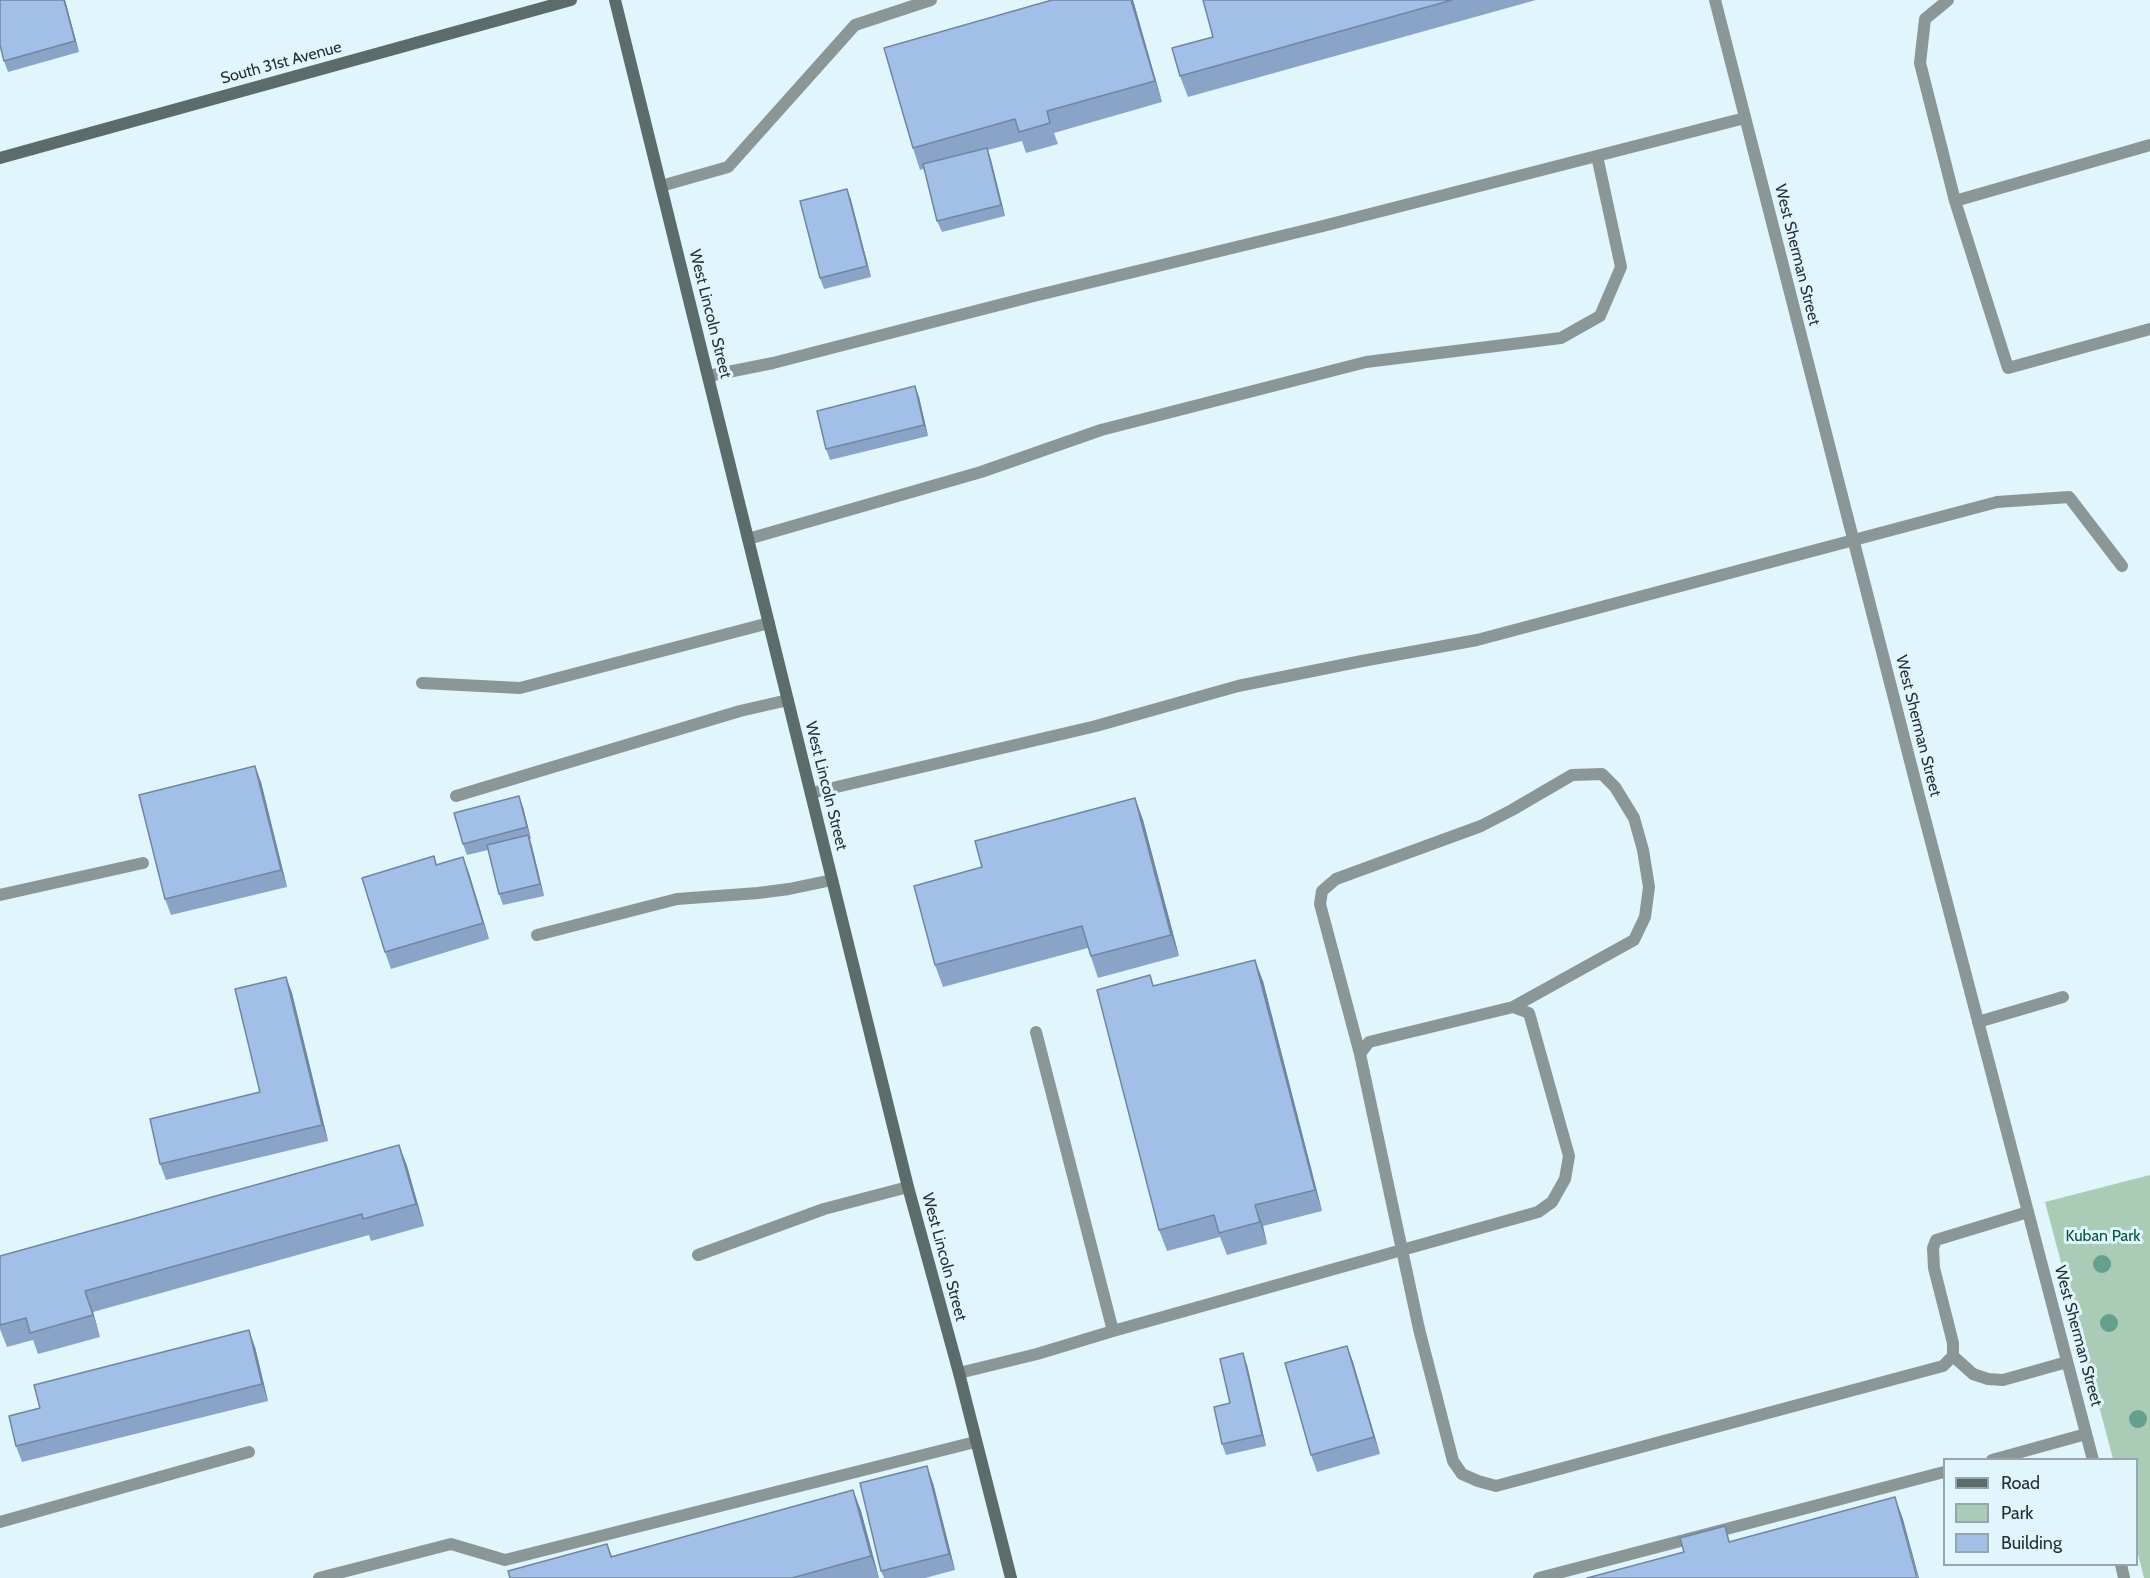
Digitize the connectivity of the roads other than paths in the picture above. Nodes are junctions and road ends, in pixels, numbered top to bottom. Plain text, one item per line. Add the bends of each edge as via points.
1 (571, 0) edge
2 (615, 0) edge
3 (931, 0) edge
4 (1715, 0) edge
5 (1947, 0) edge
6 (1745, 118) junction
7 (2150, 145) edge
8 (1597, 156) junction
9 (0, 158) edge
10 (662, 186) junction
11 (1955, 201) junction
12 (2150, 329) edge
13 (708, 376) junction
14 (748, 539) junction
15 (1853, 539) junction
16 (2122, 566) dead end
17 (769, 622) junction
18 (422, 683) dead end
19 (788, 700) junction
20 (811, 793) junction
21 (456, 796) dead end
22 (143, 863) dead end
23 (832, 880) junction
24 (0, 895) edge
25 (537, 934) dead end
26 (2063, 997) dead end
27 (1513, 1007) junction
28 (1978, 1023) junction
29 (1036, 1032) dead end
30 (1360, 1054) junction
31 (908, 1187) junction
32 (2028, 1212) junction
33 (1402, 1250) junction
34 (698, 1254) dead end
35 (1113, 1331) junction
36 (1953, 1356) junction
37 (2067, 1362) junction
38 (959, 1373) junction
39 (2086, 1434) junction
40 (975, 1442) junction
41 (249, 1452) dead end
42 (1999, 1458) edge
43 (2092, 1458) edge
44 (1943, 1472) edge
45 (0, 1522) edge
46 (319, 1578) edge
47 (1011, 1578) edge
48 (1539, 1578) edge

1 - 9 street, South 31st Avenue
2 - 10 street, West Lincoln Street
3 - 10 street via 855,25 728,167
4 - 6 street, West Sherman Street
5 - 11 street via 1925,19 1920,63
6 - 8 street
6 - 15 street, West Sherman Street
7 - 11 street
8 - 13 street
8 - 14 street via 1621,267 1600,316 1562,338 1366,362 1101,430 981,472
10 - 13 street, West Lincoln Street
11 - 12 street via 2008,368
13 - 14 street, West Lincoln Street
14 - 17 street, West Lincoln Street
15 - 16 street via 1997,502 2069,497
15 - 20 street via 1477,640 1238,686 1096,726
15 - 28 street, West Sherman Street
17 - 18 street via 520,688
17 - 19 street, West Lincoln Street
19 - 20 street, West Lincoln Street
19 - 21 street
20 - 23 street, West Lincoln Street
22 - 24 street
23 - 25 street via 758,893 677,899
23 - 31 street, West Lincoln Street
26 - 28 street
27 - 30 street via 1369,1042
27 - 30 street via 1634,940 1645,918 1649,888 1634,818 1602,774 1572,775 1481,826 1336,879 1322,891 1320,904
27 - 33 street via 1529,1013 1569,1155 1565,1179 1552,1202 1538,1212
28 - 32 street, West Sherman Street
29 - 35 street
30 - 33 street
31 - 34 street via 824,1209
31 - 38 street, West Lincoln Street
32 - 36 street via 1936,1240 1934,1268
32 - 37 street, West Sherman Street
33 - 35 street
33 - 36 street via 1453,1461 1462,1474 1496,1486 1943,1366
35 - 38 street
36 - 37 street via 1973,1374 2003,1380
37 - 39 street, West Sherman Street
38 - 40 street, West Lincoln Street
39 - 42 street
39 - 43 street, West Sherman Street
40 - 46 street via 506,1560 451,1544
40 - 47 street, West Lincoln Street
41 - 45 street
44 - 48 street

